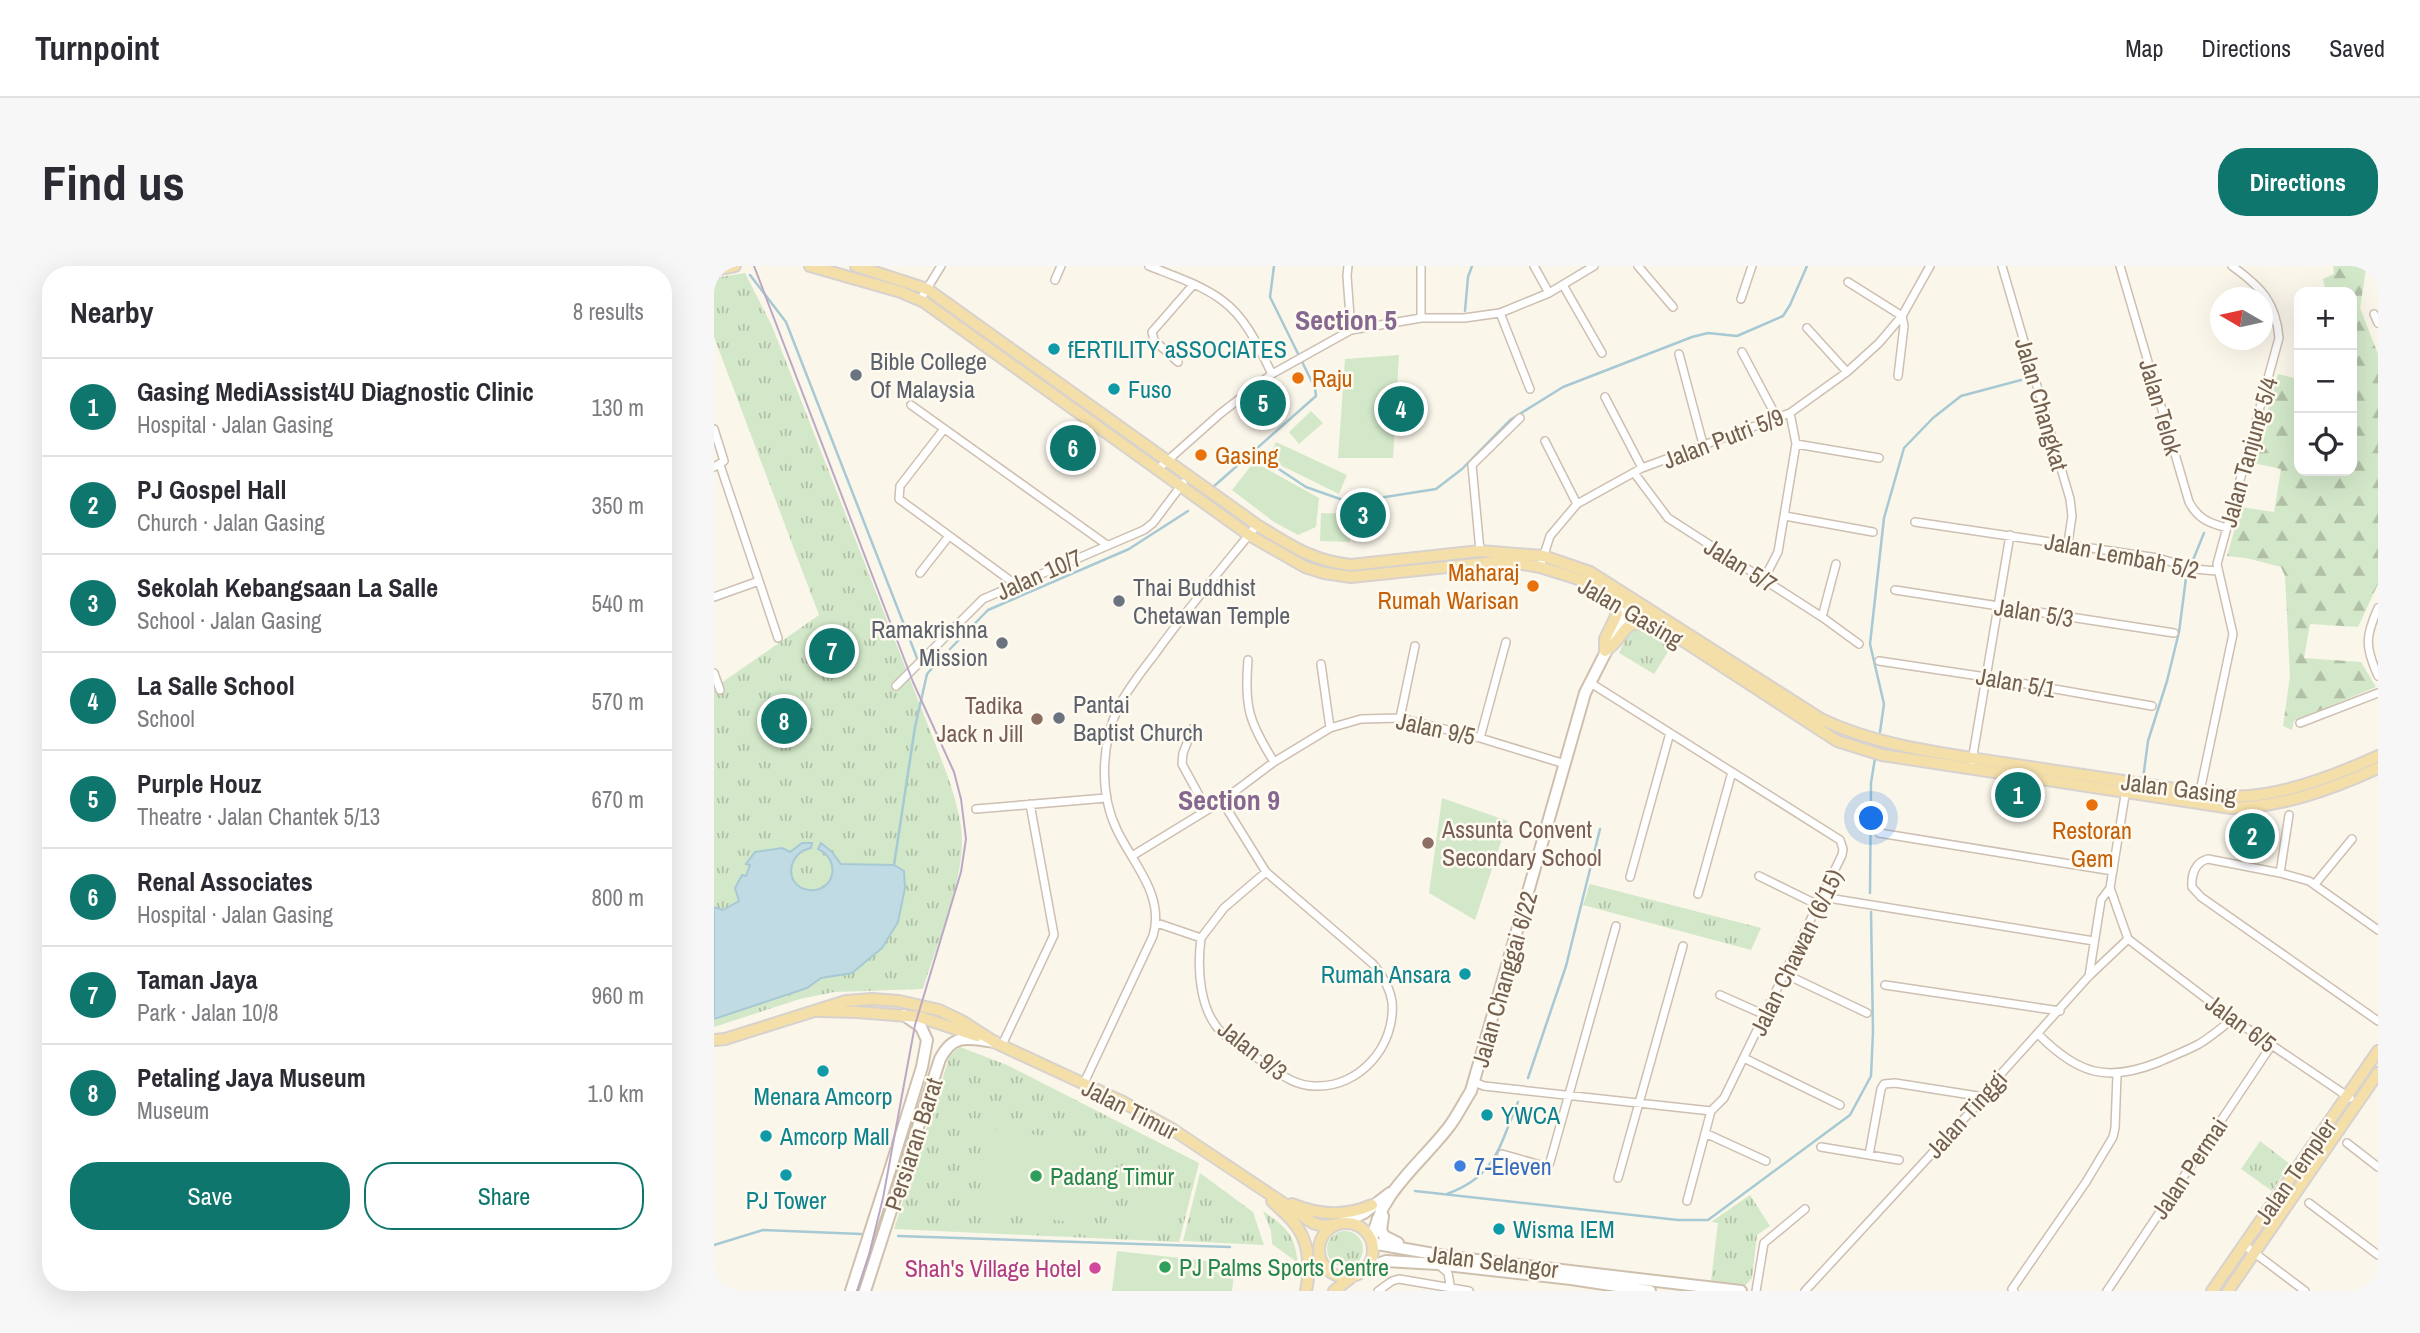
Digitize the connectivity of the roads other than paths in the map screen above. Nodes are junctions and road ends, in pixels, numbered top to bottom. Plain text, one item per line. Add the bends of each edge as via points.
1 (734, 266) edge
2 (810, 266) edge
3 (856, 266) edge
4 (941, 266) edge
5 (1061, 266) edge
6 (1149, 266) edge
7 (1348, 266) edge
8 (1421, 266) edge
9 (1534, 266) edge
10 (1594, 266) edge
11 (1638, 266) edge
12 (1752, 266) edge
13 (1930, 266) edge
14 (2002, 266) edge
15 (2120, 266) edge
16 (2232, 266) edge
17 (714, 270) edge
18 (1055, 280) dead end
19 (1848, 282) dead end
20 (1194, 285) junction
21 (1563, 285) junction
22 (927, 289) junction
23 (1549, 292) junction
24 (1741, 299) dead end
25 (920, 300) junction
26 (1673, 307) dead end
27 (1500, 313) junction
28 (2374, 314) dead end
29 (1902, 316) junction
30 (1421, 318) junction
31 (2378, 323) edge
32 (1807, 328) dead end
33 (1351, 330) junction
34 (1742, 352) dead end
35 (1602, 354) dead end
36 (1679, 354) dead end
37 (1178, 362) dead end
38 (1847, 372) junction
39 (1272, 374) junction
40 (1898, 376) dead end
41 (1530, 389) dead end
42 (1605, 397) dead end
43 (911, 405) dead end
44 (1790, 413) junction
45 (1520, 418) dead end
46 (1777, 418) junction
47 (714, 429) edge
48 (944, 429) junction
49 (1545, 441) dead end
50 (1703, 444) junction
51 (1796, 444) junction
52 (1879, 458) dead end
53 (1168, 460) junction
54 (717, 466) edge
55 (1158, 468) junction
56 (1642, 468) junction
57 (1634, 474) junction
58 (1189, 475) junction
59 (1181, 486) junction
60 (1577, 504) junction
61 (1785, 516) junction
62 (1915, 522) dead end
63 (1257, 525) junction
64 (2227, 528) junction
65 (1873, 532) dead end
66 (1249, 535) junction
67 (2010, 535) junction
68 (949, 536) junction
69 (2068, 543) junction
70 (1107, 545) junction
71 (1480, 551) junction
72 (1541, 562) junction
73 (1836, 564) dead end
74 (2217, 571) junction
75 (920, 573) dead end
76 (1764, 579) junction
77 (759, 580) junction
78 (1015, 584) junction
79 (1601, 589) junction
80 (1895, 590) dead end
81 (714, 597) edge
82 (1624, 598) junction
83 (1998, 606) junction
84 (2378, 608) edge
85 (1822, 617) junction
86 (1660, 626) junction
87 (2174, 633) dead end
88 (779, 638) dead end
89 (1506, 642) dead end
90 (1859, 644) dead end
91 (1415, 646) dead end
92 (1605, 651) junction
93 (1248, 660) dead end
94 (1879, 661) dead end
95 (1321, 664) dead end
96 (714, 673) edge
97 (2378, 676) edge
98 (1986, 677) junction
99 (1589, 682) junction
100 (896, 686) dead end
101 (720, 690) dead end
102 (2378, 692) edge
103 (2152, 706) dead end
104 (1400, 718) junction
105 (2300, 723) dead end
106 (1193, 728) dead end
107 (1330, 729) junction
108 (1670, 733) junction
109 (1480, 738) junction
110 (2378, 756) edge
111 (1274, 762) junction
112 (1972, 763) junction
113 (1565, 764) junction
114 (2378, 768) edge
115 (1732, 772) junction
116 (2126, 787) junction
117 (1107, 798) junction
118 (2198, 798) junction
119 (1222, 801) junction
120 (1030, 804) junction
121 (976, 809) dead end
122 (1207, 810) junction
123 (2289, 815) dead end
124 (1879, 833) dead end
125 (2352, 839) dead end
126 (1132, 856) junction
127 (2113, 871) junction
128 (1266, 872) junction
129 (2280, 873) junction
130 (1759, 876) dead end
131 (1630, 877) dead end
132 (2315, 884) junction
133 (2110, 888) junction
134 (1698, 894) dead end
135 (1822, 897) junction
136 (1818, 905) junction
137 (1157, 923) junction
138 (1616, 926) dead end
139 (2378, 929) edge
140 (1201, 938) junction
141 (2128, 939) junction
142 (2094, 941) junction
143 (1683, 946) dead end
144 (1785, 974) junction
145 (2089, 976) junction
146 (1885, 985) dead end
147 (1720, 995) dead end
148 (812, 1011) junction
149 (2060, 1011) junction
150 (1867, 1013) dead end
151 (904, 1015) junction
152 (1765, 1015) junction
153 (2233, 1019) junction
154 (2378, 1021) edge
155 (2039, 1034) junction
156 (720, 1039) edge
157 (999, 1044) junction
158 (714, 1045) edge
159 (2271, 1046) junction
160 (2378, 1051) edge
161 (1744, 1058) junction
162 (2378, 1073) edge
163 (2116, 1075) junction
164 (1474, 1082) junction
165 (1083, 1085) junction
166 (1569, 1096) junction
167 (1984, 1097) junction
168 (2353, 1100) junction
169 (1639, 1104) junction
170 (1840, 1105) dead end
171 (1711, 1111) junction
172 (1705, 1133) junction
173 (2347, 1143) dead end
174 (1821, 1147) dead end
175 (1502, 1154) dead end
176 (1870, 1155) junction
177 (1899, 1160) dead end
178 (1766, 1161) dead end
179 (2378, 1167) edge
180 (1618, 1178) dead end
181 (1258, 1187) junction
182 (1396, 1189) junction
183 (1687, 1201) dead end
184 (2309, 1203) dead end
185 (1372, 1205) junction
186 (1805, 1209) dead end
187 (1340, 1223) junction
188 (1372, 1241) junction
189 (2244, 1245) junction
190 (1423, 1252) junction
191 (2254, 1253) junction
192 (2378, 1255) edge
193 (1437, 1264) junction
194 (1365, 1269) junction
195 (1353, 1276) junction
196 (1571, 1279) junction
197 (1451, 1289) edge
198 (2013, 1290) edge
199 (851, 1291) edge
200 (865, 1291) edge
201 (1306, 1291) edge
202 (1334, 1291) edge
203 (1378, 1291) edge
204 (1469, 1291) edge
205 (1577, 1291) edge
206 (1650, 1291) edge
207 (1741, 1291) edge
208 (1756, 1291) edge
209 (1805, 1291) edge
210 (2107, 1291) edge
211 (2212, 1291) edge
212 (2228, 1291) edge
213 (2305, 1291) edge

1 - 17 main road
2 - 25 main road, Jalan Gasing
3 - 22 main road, Jalan Gasing
4 - 22 street
5 - 18 street
6 - 20 street
7 - 33 street
8 - 30 street
9 - 23 street
10 - 21 street
11 - 26 street
12 - 24 street
13 - 29 street, Jalan Putri 5/9
14 - 69 street, Jalan Changkat via 2070,499
15 - 64 street, Jalan Telok via 2189,502 2206,522
16 - 64 street, Jalan Tanjung 5/4 via 2269,300 2279,338
19 - 29 street
20 - 37 street via 1152,332 1154,340
20 - 39 street via 1235,312
21 - 23 street
21 - 35 street
22 - 25 street
22 - 53 main road, Jalan Gasing
23 - 27 street
25 - 55 main road, Jalan Gasing
27 - 30 street
27 - 41 street
28 - 31 street
29 - 38 street, Jalan Putri 5/9
29 - 40 street
30 - 33 street
32 - 38 street
33 - 39 street
34 - 46 street
36 - 50 street
38 - 44 street, Jalan Putri 5/9
39 - 53 street
42 - 56 street
43 - 48 street
44 - 46 street, Jalan Putri 5/9
44 - 51 street
45 - 71 street via 1472,465
46 - 50 street, Jalan Putri 5/9
47 - 54 street via 724,459
48 - 68 street via 898,494 903,503
48 - 70 street
49 - 60 street
50 - 56 street, Jalan Putri 5/9
51 - 52 street
51 - 61 street
53 - 55 street
53 - 58 main road, Jalan Gasing
54 - 77 street
55 - 59 main road, Jalan Gasing
56 - 57 street, Jalan Putri 5/9
57 - 60 street, Jalan Putri 5/9
57 - 76 street, Jalan 5/7 via 1668,518
58 - 59 street, Jalan 10/7
58 - 63 main road, Jalan Gasing
59 - 66 main road, Jalan Gasing
59 - 70 street, Jalan 10/7 via 1153,523
60 - 72 street, Jalan Putri 5/9 via 1550,536
61 - 65 street
61 - 76 street via 1778,552
62 - 67 street, Jalan Lembah 5/2
63 - 66 street
63 - 71 main road, Jalan Gasing via 1308,556 1330,563 1351,565
64 - 74 street, Jalan Tanjung 5/4
66 - 72 main road, Jalan Gasing via 1305,567 1351,578 1505,561
66 - 117 street via 1173,628 1119,706 1104,765
67 - 69 street, Jalan Lembah 5/2
67 - 83 street
68 - 75 street
68 - 78 street
69 - 74 street, Jalan Lembah 5/2
70 - 78 street, Jalan 10/7
71 - 72 main road, Jalan Gasing via 1507,551
72 - 79 main road, Jalan Gasing
72 - 82 main road, Jalan Gasing via 1590,572
73 - 85 street
74 - 118 street, Jalan Lembah 5/2 via 2232,643
76 - 85 street, Jalan 5/7
77 - 81 street
77 - 88 street
78 - 100 street, Jalan 10/7 via 983,599
79 - 82 main road, Jalan Gasing
79 - 92 main road via 1617,614 1605,639
80 - 83 street, Jalan 5/3
82 - 86 main road, Jalan Gasing
82 - 92 street, Jalan Changgai 6/22 via 1620,624
82 - 112 main road, Jalan Gasing via 1848,732
83 - 87 street, Jalan 5/3
83 - 98 street
84 - 97 street via 2367,640
85 - 90 street, Jalan 5/7
86 - 92 main road via 1632,624
86 - 112 main road, Jalan Gasing via 1837,741 1882,755
89 - 109 street
91 - 104 street
92 - 99 street, Jalan Changgai 6/22
93 - 111 street via 1248,712
94 - 98 street, Jalan 5/1
95 - 107 street
96 - 101 street
98 - 103 street, Jalan 5/1
98 - 112 street
99 - 108 street, Jalan Chawan (6/15)
99 - 113 street, Jalan Changgai 6/22
102 - 105 street
104 - 107 street, Jalan 9/5 via 1362,719
104 - 109 street, Jalan 9/5
106 - 122 street via 1182,764
107 - 111 street, Jalan 9/5
108 - 115 street, Jalan Chawan (6/15)
108 - 131 street
109 - 113 street, Jalan 9/5
110 - 118 main road, Jalan Gasing via 2264,793
111 - 119 street, Jalan 9/5
112 - 116 main road, Jalan Gasing
113 - 164 street, Jalan Changgai 6/22
114 - 118 main road, Jalan Gasing via 2291,801 2248,808
115 - 134 street
115 - 135 street, Jalan Chawan (6/15) via 1842,844 1842,855
116 - 118 main road, Jalan Gasing
116 - 127 street
117 - 120 street
117 - 126 street via 1116,828
119 - 122 street, Jalan 9/5
119 - 128 street, Jalan 9/3
120 - 121 street
120 - 157 street via 1054,935
122 - 126 street, Jalan 9/5
123 - 129 street
124 - 127 street
125 - 132 street
126 - 137 street via 1146,879
127 - 133 street
128 - 140 street via 1224,908
128 - 140 street, Jalan 9/3 via 1383,977 1392,1001 1390,1026 1381,1050 1364,1068 1343,1082 1306,1085 1284,1077 1224,1034 1211,1017 1202,990
129 - 132 street
129 - 154 street via 2203,860 2193,872 2192,887
130 - 136 street
132 - 139 street
133 - 141 street
133 - 142 street via 2101,900
135 - 136 street, Jalan Chawan (6/15)
135 - 142 street
136 - 144 street, Jalan Chawan (6/15)
137 - 140 street
137 - 165 street
138 - 166 street
141 - 145 street, Jalan Tinggi
141 - 153 street, Jalan 6/5
142 - 145 street
143 - 169 street
144 - 150 street
144 - 152 street, Jalan Chawan (6/15)
145 - 149 street, Jalan Tinggi
146 - 149 street
147 - 152 street
148 - 151 main road, Jalan Timur
148 - 156 main road, Jalan Timur
148 - 157 main road, Jalan Timur via 854,1000 916,1004 962,1021
149 - 155 street, Jalan Tinggi
151 - 157 main road, Jalan Timur
151 - 199 street, Persiaran Barat via 921,1027 927,1040 922,1067
152 - 161 street, Jalan Chawan (6/15)
153 - 159 street, Jalan 6/5
153 - 163 street via 2199,1044
155 - 163 street via 2071,1062
155 - 167 street, Jalan Tinggi
156 - 158 main road, Jalan Timur
157 - 165 main road, Jalan Timur
157 - 200 street, Persiaran Barat via 963,1038 943,1052
159 - 168 street, Jalan 6/5
159 - 210 street, Jalan Permai
160 - 168 main road, Jalan Templer
161 - 170 street
161 - 171 street, Jalan Chawan (6/15) via 1724,1098
162 - 168 main road, Jalan Templer
163 - 198 street via 2113,1137
164 - 166 street
164 - 182 street, Jalan Changgai 6/22 via 1451,1124
165 - 181 main road, Jalan Timur via 1172,1129
166 - 169 street
166 - 175 street via 1548,1166
167 - 176 street via 1884,1084
167 - 209 street, Jalan Tinggi
168 - 189 main road, Jalan Templer
168 - 191 main road, Jalan Templer
169 - 171 street
169 - 180 street
171 - 172 street
172 - 178 street
172 - 183 street
173 - 179 street
174 - 176 street
176 - 177 street
181 - 185 main road via 1315,1212 1343,1213
181 - 187 main road, Jalan Timur via 1312,1223
181 - 201 main road, Jalan Timur via 1300,1231 1307,1254
182 - 185 street, Jalan Changgai 6/22
182 - 188 street, Jalan Changgai 6/22 via 1376,1220
182 - 190 street via 1381,1230 1388,1240
184 - 192 street
185 - 187 street, Jalan Changgai 6/22
186 - 208 street via 1764,1243
187 - 188 main road via 1359,1226
187 - 195 main road via 1322,1237 1319,1251 1333,1273
188 - 190 street, Jalan Selangor
188 - 194 main road via 1373,1256
189 - 191 street
189 - 211 main road, Jalan Templer
190 - 207 street, Jalan Selangor
191 - 212 main road, Jalan Templer
191 - 213 street
193 - 194 street, Jalan Selangor via 1386,1261
193 - 196 street, Jalan Selangor
193 - 197 street via 1448,1273
194 - 195 main road
195 - 202 main road
196 - 205 street
196 - 206 street, Jalan Selangor
197 - 203 street via 1399,1279
197 - 204 street

